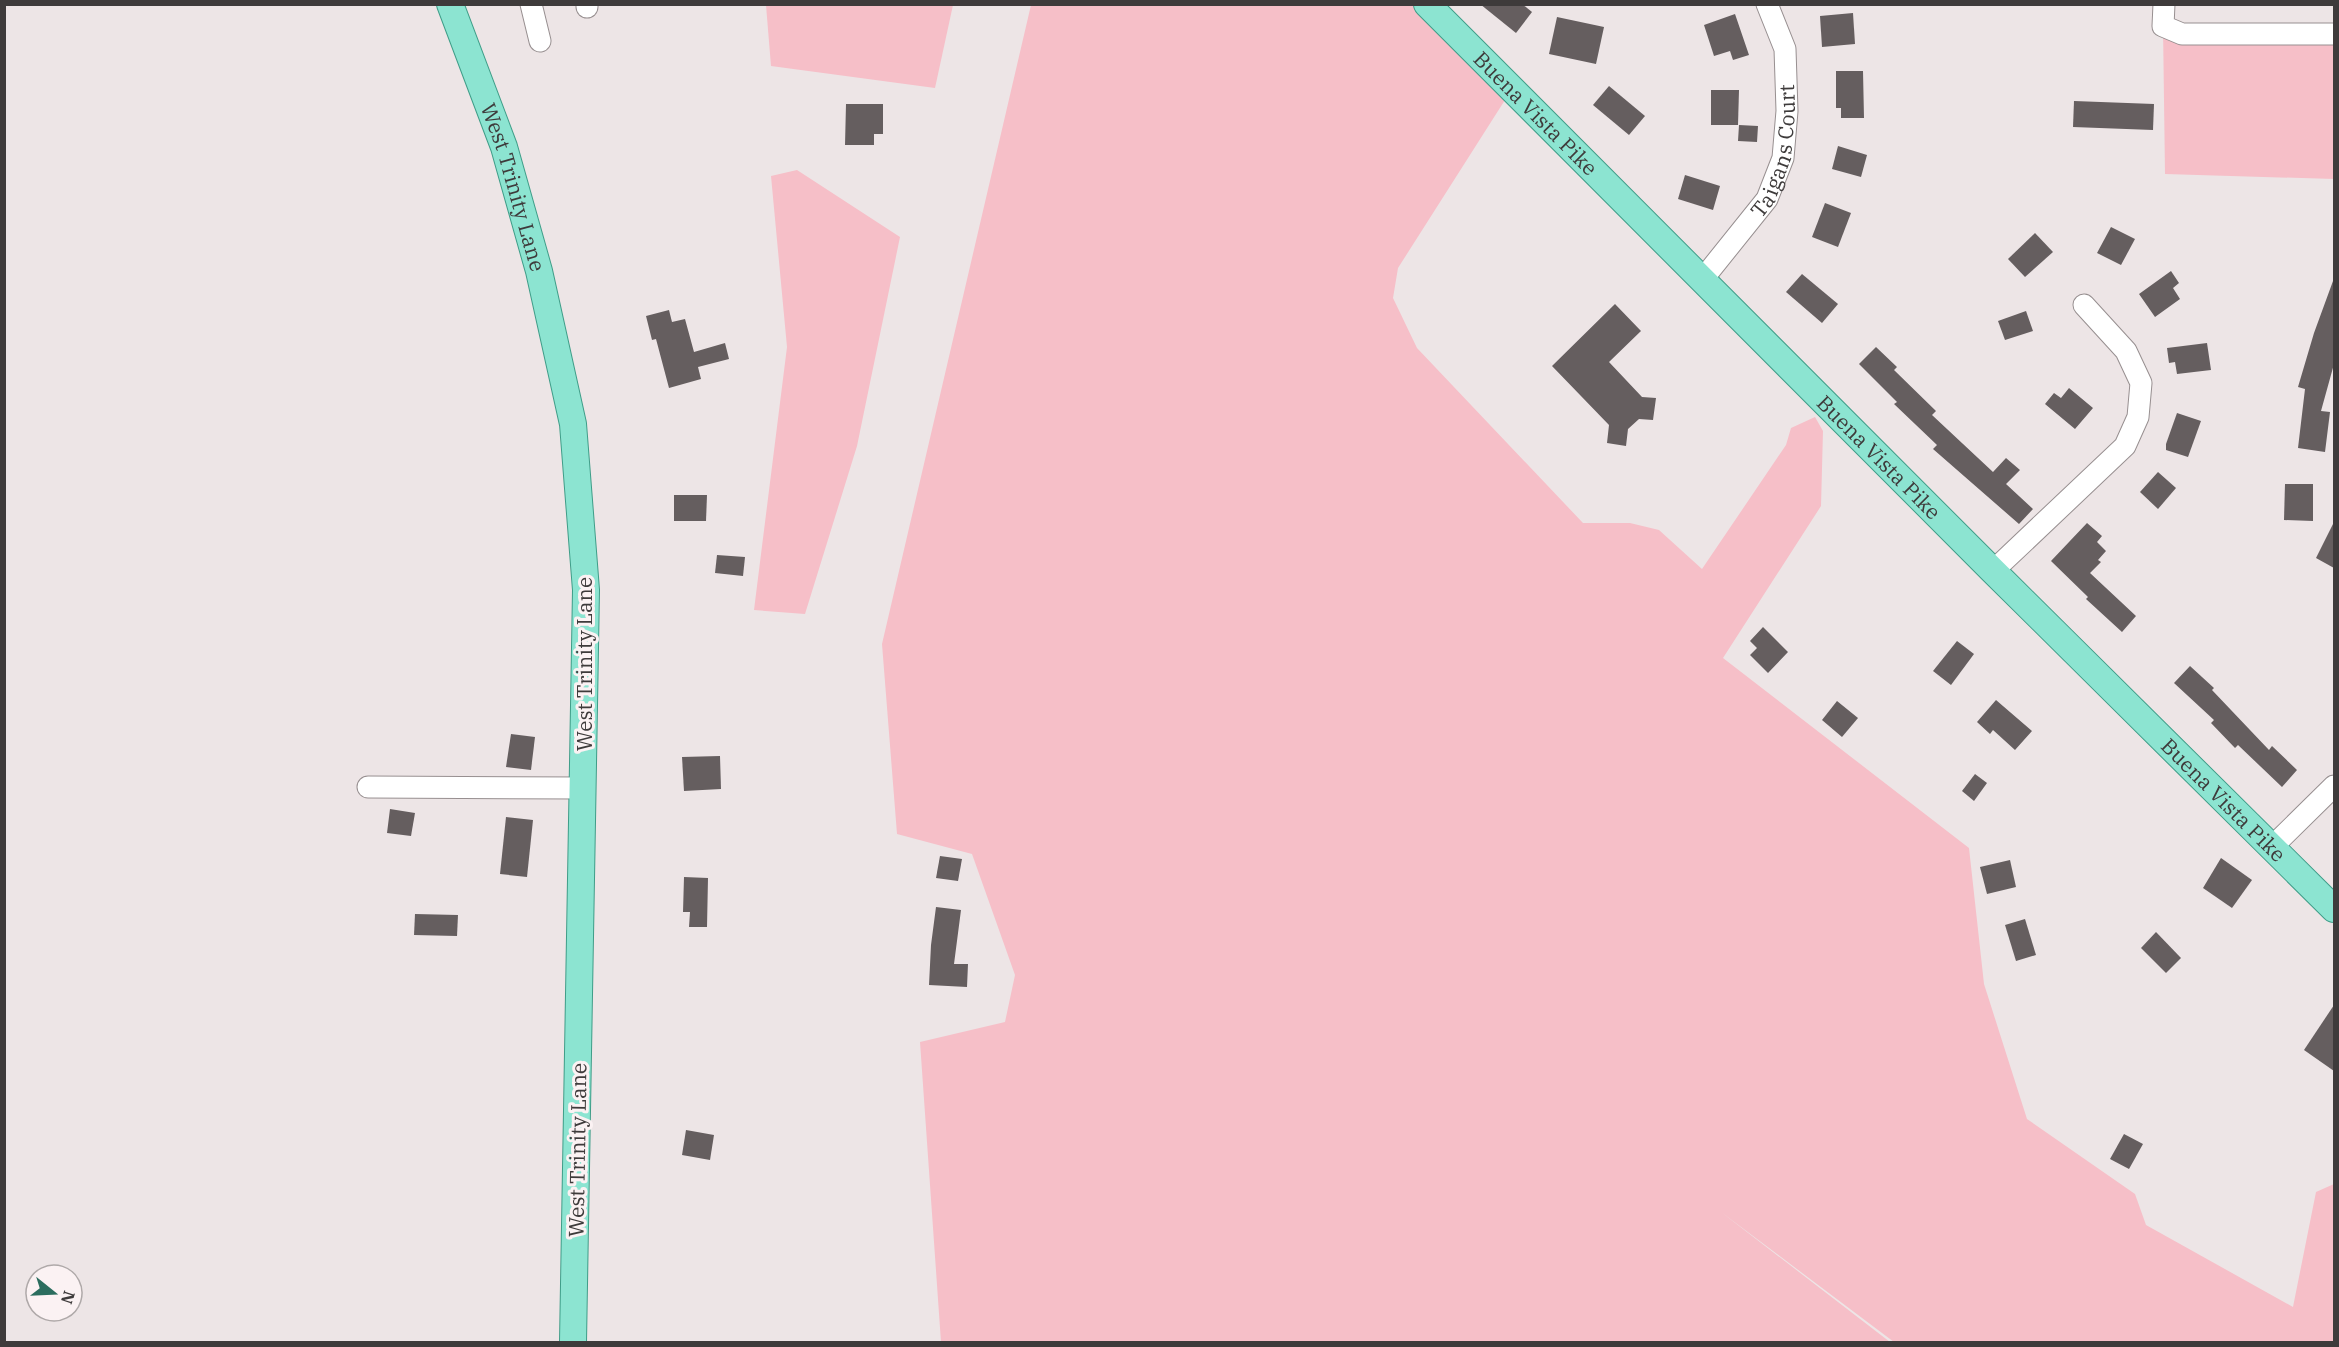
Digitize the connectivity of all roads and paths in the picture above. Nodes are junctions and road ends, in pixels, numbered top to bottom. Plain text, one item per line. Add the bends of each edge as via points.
1 (450, 4) edge
2 (531, 4) edge
3 (1427, 4) edge
4 (1767, 4) edge
5 (2164, 4) edge
6 (2334, 34) edge
7 (540, 41) dead end
8 (1702, 280) junction
9 (2084, 305) dead end
10 (1993, 572) junction
11 (2334, 786) edge
12 (368, 787) dead end
13 (583, 788) junction
14 (2272, 847) junction
15 (2334, 909) edge
16 (573, 1342) edge

1 - 13 main road, West Trinity Lane via 504,147 573,424 586,590
2 - 7 street
3 - 8 main road, Buena Vista Pike
4 - 8 street, Taigans Court via 1785,49 1787,111 1783,158 1767,199
5 - 6 street via 2163,26 2182,34
8 - 10 main road, Buena Vista Pike
9 - 10 street via 2126,351 2141,383 2138,417 2125,446
10 - 14 main road, Buena Vista Pike
11 - 14 street
12 - 13 street
13 - 16 main road, West Trinity Lane
14 - 15 main road, Buena Vista Pike

